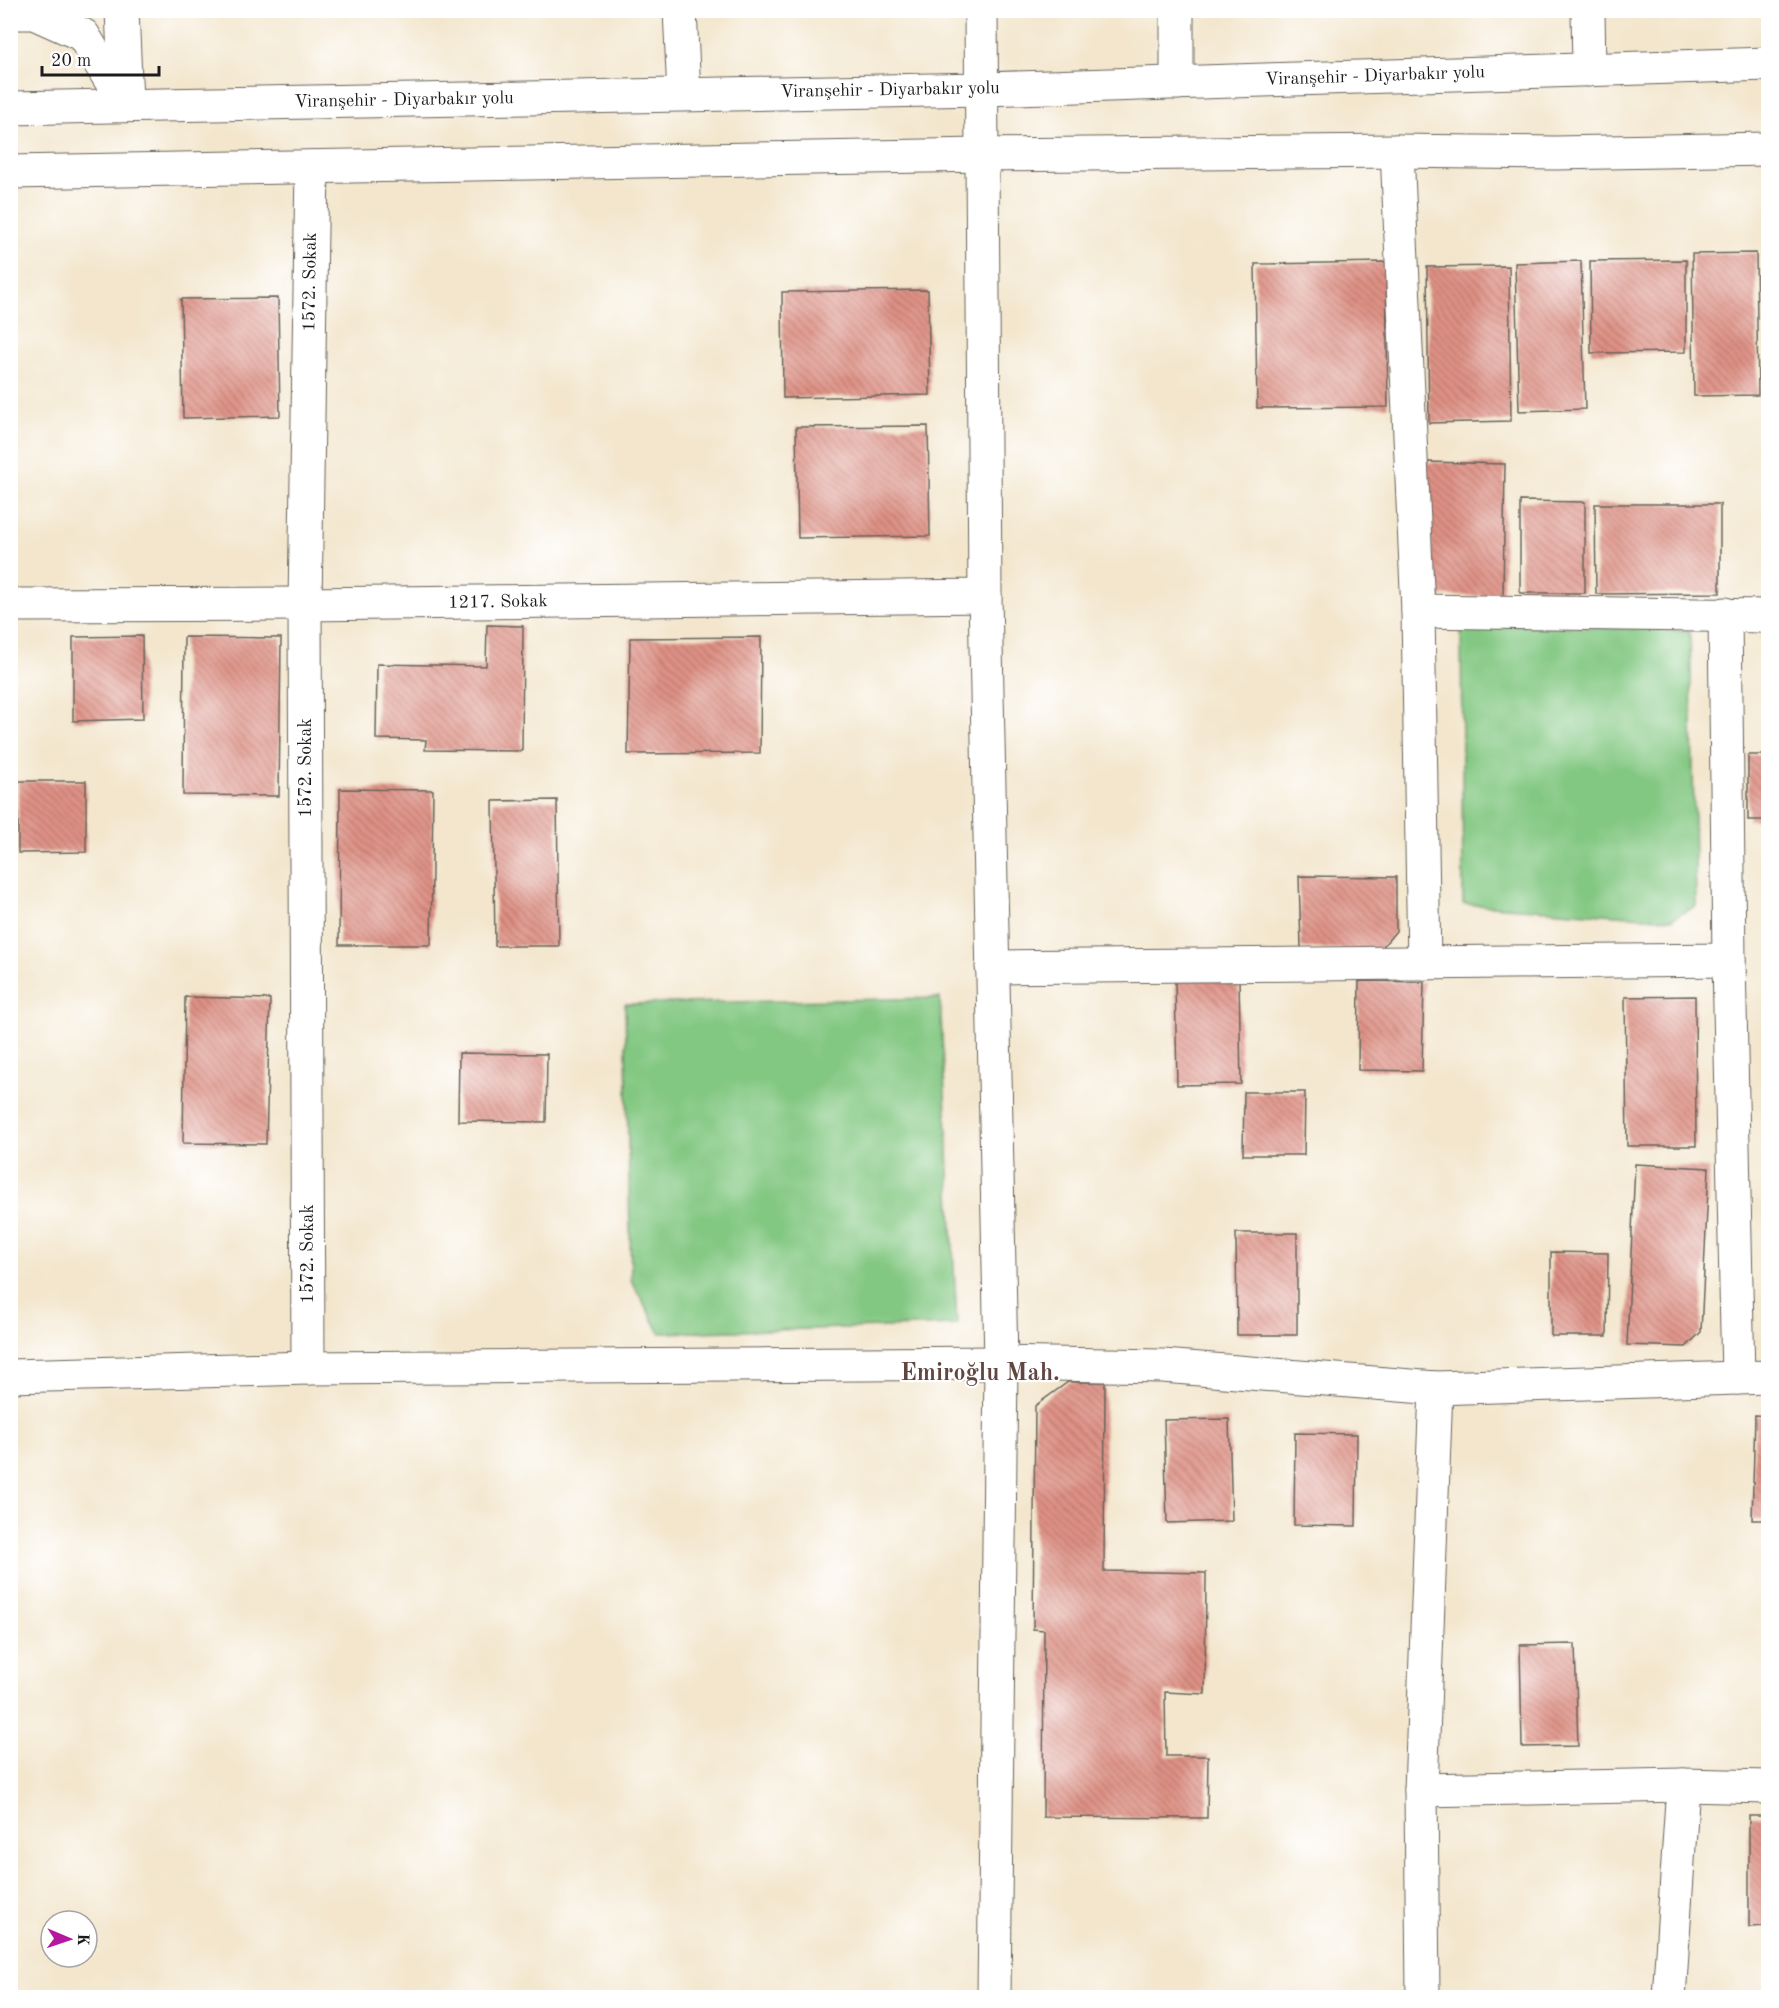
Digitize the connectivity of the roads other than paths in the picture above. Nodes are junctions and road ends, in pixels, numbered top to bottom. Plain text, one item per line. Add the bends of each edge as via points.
1 (122, 10) edge
2 (680, 10) edge
3 (981, 10) edge
4 (1177, 10) edge
5 (1588, 10) edge
6 (10, 13) edge
7 (1768, 64) edge
8 (1589, 70) junction
9 (1177, 83) junction
10 (982, 89) junction
11 (684, 94) junction
12 (126, 105) junction
13 (10, 108) edge
14 (1768, 149) edge
15 (1397, 151) junction
16 (982, 154) junction
17 (312, 167) junction
18 (10, 172) edge
19 (985, 596) junction
20 (305, 604) junction
21 (10, 605) edge
22 (1418, 611) junction
23 (1725, 614) junction
24 (1768, 616) edge
25 (1729, 960) junction
26 (1424, 963) junction
27 (992, 967) junction
28 (1001, 1363) junction
29 (308, 1368) junction
30 (10, 1376) edge
31 (1753, 1377) edge
32 (1436, 1388) junction
33 (1683, 1785) junction
34 (1768, 1787) edge
35 (1421, 1790) junction
36 (994, 1998) edge
37 (1423, 1998) edge
38 (1669, 1998) edge

1 - 12 street
2 - 11 street
3 - 10 street
4 - 9 street
5 - 8 street
6 - 12 street via 34,13 82,35
7 - 8 street, Viranşehir - Diyarbakır yolu
8 - 9 street, Viranşehir - Diyarbakır yolu
9 - 10 street, Viranşehir - Diyarbakır yolu
10 - 11 street, Viranşehir - Diyarbakır yolu
10 - 16 street
11 - 12 street, Viranşehir - Diyarbakır yolu
12 - 13 street, Viranşehir - Diyarbakır yolu
14 - 15 street
15 - 16 street
15 - 22 street
16 - 17 street
16 - 19 street
17 - 18 street
17 - 20 street, 1572. Sokak
19 - 20 street, 1217. Sokak
19 - 27 street
20 - 21 street, 1217. Sokak
20 - 29 street, 1572. Sokak
22 - 23 street
22 - 26 street
23 - 24 street
23 - 25 street
25 - 26 street
25 - 31 street
26 - 27 street
27 - 28 street
28 - 29 street
28 - 32 street via 1163,1366
28 - 36 street
29 - 30 street
31 - 32 street
32 - 35 street
33 - 34 street
33 - 35 street
33 - 38 street
35 - 37 street

